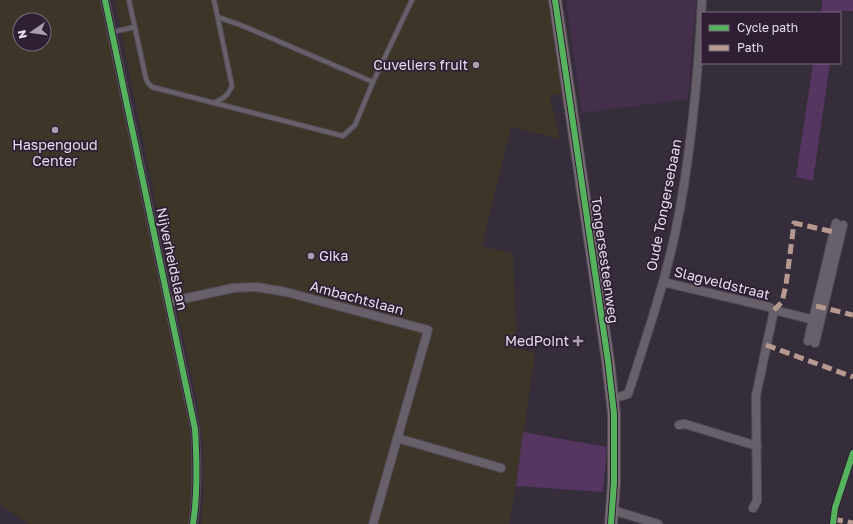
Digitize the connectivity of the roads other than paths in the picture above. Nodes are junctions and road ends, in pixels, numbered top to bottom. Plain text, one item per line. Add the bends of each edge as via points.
1 (105, 0) edge
2 (129, 0) edge
3 (214, 0) edge
4 (412, 0) edge
5 (555, 0) edge
6 (702, 0) edge
7 (701, 12) edge
8 (701, 13) edge
9 (218, 17) junction
10 (135, 27) junction
11 (112, 32) junction
12 (373, 82) junction
13 (212, 103) junction
14 (840, 224) dead end
15 (663, 282) junction
16 (168, 302) junction
17 (774, 310) junction
18 (816, 321) junction
19 (811, 342) dead end
20 (612, 399) junction
21 (679, 425) dead end
22 (397, 438) junction
23 (757, 446) junction
24 (501, 468) dead end
25 (753, 508) dead end
26 (612, 510) junction
27 (193, 524) edge
28 (373, 524) edge
29 (611, 524) edge
30 (658, 524) edge

1 - 11 street, Nijverheidslaan
2 - 10 lane
3 - 9 lane
4 - 12 lane
5 - 20 main road, Tongersesteenweg
6 - 7 street, Oude Tongersebaan
8 - 15 street, Oude Tongersebaan via 686,177
9 - 12 lane
9 - 13 lane via 232,86 228,95
10 - 11 lane
10 - 13 lane via 146,79 150,85
11 - 16 street, Nijverheidslaan
12 - 13 lane via 355,125 343,136
14 - 18 street
15 - 17 street, Slagveldstraat
15 - 20 street, Oude Tongersebaan via 628,394
16 - 22 street, Ambachtslaan via 233,288 257,287 286,292 428,330
16 - 27 street, Nijverheidslaan via 195,429 197,473
17 - 18 street, Slagveldstraat
17 - 23 street, Slagveldstraat via 757,388
18 - 19 street
20 - 26 main road, Tongersesteenweg
21 - 23 street via 685,424
22 - 24 street
22 - 28 street, Ambachtslaan
23 - 25 street, Slagveldstraat via 757,501
26 - 29 main road, Tongersesteenweg
26 - 30 street

